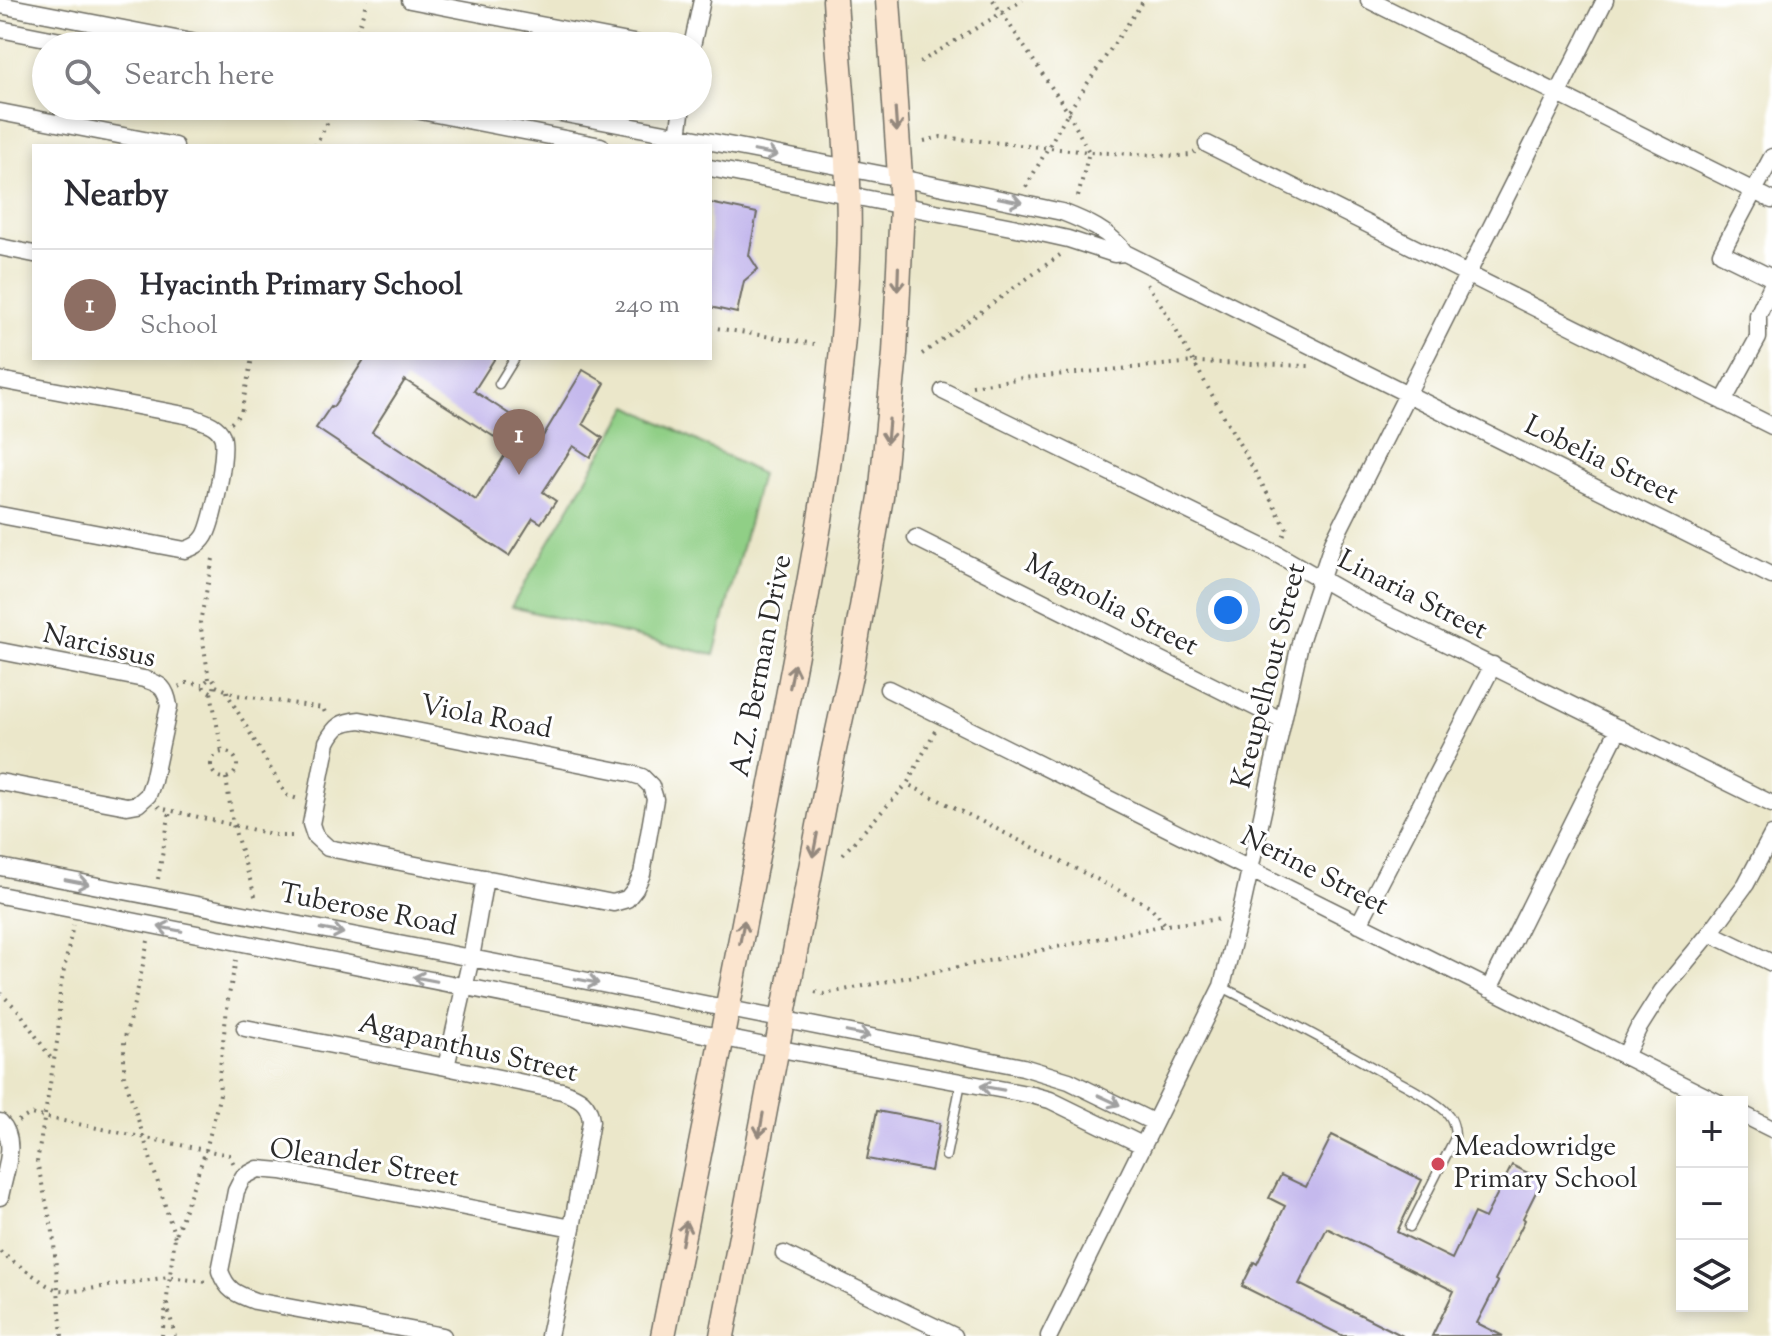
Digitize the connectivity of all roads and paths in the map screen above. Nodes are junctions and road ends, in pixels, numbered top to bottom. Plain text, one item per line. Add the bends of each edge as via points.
1 (367, 0) edge
2 (410, 0) edge
3 (702, 0) edge
4 (835, 0) edge
5 (888, 0) edge
6 (993, 0) edge
7 (1023, 0) edge
8 (1144, 0) edge
9 (1369, 0) edge
10 (1605, 0) edge
11 (0, 5) edge
12 (1002, 13) junction
13 (0, 29) edge
14 (140, 32) edge
15 (357, 32) edge
16 (576, 32) edge
17 (695, 32) edge
18 (32, 35) edge
19 (920, 62) dead end
20 (1557, 93) junction
21 (0, 112) edge
22 (1068, 112) junction
23 (32, 118) edge
24 (41, 120) edge
25 (329, 120) edge
26 (467, 120) edge
27 (585, 120) edge
28 (680, 120) edge
29 (677, 141) edge
30 (924, 141) dead end
31 (165, 144) edge
32 (316, 144) edge
33 (591, 144) edge
34 (697, 144) edge
35 (1207, 144) joint
36 (712, 146) edge
37 (1047, 148) junction
38 (1089, 152) junction
39 (1772, 157) edge
40 (712, 168) edge
41 (846, 168) junction
42 (900, 178) junction
43 (1026, 188) dead end
44 (1754, 192) junction
45 (848, 196) junction
46 (1772, 200) edge
47 (1077, 202) dead end
48 (902, 206) junction
49 (0, 247) edge
50 (1065, 249) dead end
51 (1125, 253) junction
52 (32, 254) edge
53 (1467, 273) junction
54 (1772, 278) edge
55 (1772, 285) edge
56 (712, 327) edge
57 (814, 344) dead end
58 (922, 354) dead end
59 (252, 360) edge
60 (514, 360) edge
61 (1194, 362) junction
62 (1348, 364) junction
63 (0, 380) edge
64 (499, 384) dead end
65 (943, 391) joint
66 (1407, 394) junction
67 (1723, 402) junction
68 (241, 413) dead end
69 (1772, 426) edge
70 (0, 515) edge
71 (916, 538) dead end
72 (216, 546) dead end
73 (1275, 553) junction
74 (1772, 576) edge
75 (1320, 580) junction
76 (0, 651) edge
77 (1493, 665) junction
78 (209, 679) junction
79 (186, 683) dead end
80 (203, 684) junction
81 (216, 686) junction
82 (888, 689) dead end
83 (227, 691) junction
84 (211, 692) junction
85 (323, 708) dead end
86 (942, 717) junction
87 (1283, 721) junction
88 (1619, 728) junction
89 (222, 752) junction
90 (226, 778) junction
91 (0, 782) edge
92 (907, 784) junction
93 (315, 804) junction
94 (1772, 804) edge
95 (160, 808) dead end
96 (170, 811) junction
97 (233, 825) junction
98 (1772, 835) edge
99 (280, 836) dead end
100 (843, 854) dead end
101 (0, 867) edge
102 (1250, 869) junction
103 (485, 878) junction
104 (157, 887) dead end
105 (0, 895) edge
106 (255, 906) dead end
107 (76, 911) junction
108 (1228, 919) dead end
109 (1359, 924) junction
110 (1166, 925) junction
111 (1710, 933) junction
112 (149, 934) dead end
113 (471, 958) junction
114 (1772, 963) edge
115 (1222, 986) junction
116 (465, 987) junction
117 (1489, 989) junction
118 (815, 992) dead end
119 (0, 993) edge
120 (726, 1008) junction
121 (782, 1019) junction
122 (245, 1028) dead end
123 (722, 1038) junction
124 (775, 1048) junction
125 (1625, 1056) junction
126 (53, 1062) junction
127 (446, 1067) junction
128 (961, 1082) junction
129 (220, 1094) dead end
130 (1705, 1096) edge
131 (31, 1114) dead end
132 (44, 1117) junction
133 (1748, 1117) edge
134 (0, 1122) edge
135 (1153, 1122) junction
136 (1772, 1129) edge
137 (144, 1137) junction
138 (1142, 1145) junction
139 (206, 1150) junction
140 (229, 1155) dead end
141 (946, 1156) dead end
142 (0, 1197) edge
143 (1410, 1227) dead end
144 (572, 1228) junction
145 (175, 1237) junction
146 (0, 1252) edge
147 (784, 1254) dead end
148 (169, 1277) junction
149 (225, 1284) junction
150 (57, 1290) junction
151 (166, 1302) junction
152 (62, 1336) edge
153 (162, 1336) edge
154 (175, 1336) edge
155 (443, 1336) edge
156 (549, 1336) edge
157 (663, 1336) edge
158 (722, 1336) edge
159 (954, 1336) edge
160 (1049, 1336) edge

1 - 15 path
2 - 16 street
3 - 17 street
4 - 41 main road, A.Z. Berman Drive
5 -> 42 main road
6 - 12 path
7 - 12 path
8 - 22 path
9 - 20 street
10 - 20 street, Kreupelhout Street
11 - 14 street
12 - 19 path
12 - 22 path
13 - 18 street
20 - 44 street
20 - 53 street, Kreupelhout Street
21 - 23 street
22 - 37 path
22 - 38 path
24 - 31 street
25 - 32 path
26 - 33 street
27 - 29 street
28 - 29 street
29 -> 34 street
30 - 37 path via 941,137
35 - 38 path via 1191,155
35 - 53 street
36 -> 41 street
37 - 38 path
37 - 43 path
38 - 47 path
39 - 44 street
40 - 45 street
41 - 42 street
41 - 45 main road, A.Z. Berman Drive
42 - 48 main road
42 -> 51 street via 1062,212 1106,234
44 - 46 street
44 - 54 street via 1721,253
45 - 48 street
120 -> 45 main road, A.Z. Berman Drive via 819,527 846,311
48 - 51 street
48 -> 121 main road via 881,497
49 - 52 street
50 - 58 path
51 - 61 path
51 - 62 street, Lobelia Street
53 - 66 street, Kreupelhout Street
53 - 67 street
55 - 67 street via 1758,315 1758,338
56 - 57 path
59 - 68 path
60 - 64 lane
61 - 62 path
61 - 65 path
61 - 73 path via 1287,529
62 - 66 street, Lobelia Street
63 - 70 street via 190,416 211,424 224,445 207,533 197,546 185,550
65 - 73 street, Linaria Street
66 - 74 street, Lobelia Street
66 - 75 street, Kreupelhout Street via 1333,542
67 - 69 street
71 - 87 street, Magnolia Street
72 - 78 path via 200,622
73 - 75 street, Linaria Street
75 - 77 street, Linaria Street
75 - 87 street, Kreupelhout Street
76 - 91 street, Narcissus via 157,683 169,706 153,781 138,804
77 - 88 street, Linaria Street
77 - 109 street
78 - 80 path
78 - 81 path
79 - 80 path
80 - 84 path
81 - 83 path
81 - 84 path
82 - 86 street, Nerine Street
83 - 85 path
83 - 93 path via 286,795
84 - 89 path
86 - 92 path
86 - 102 street, Nerine Street
87 - 102 street, Kreupelhout Street
88 - 94 street, Linaria Street
88 - 117 street
89 - 90 path via 212,758 212,769
89 - 90 path via 233,755 237,766
90 - 97 path
92 - 100 path
92 - 110 path via 1150,906
93 - 103 street, Viola Road via 311,824 328,848
93 - 103 street, Viola Road via 327,742 334,729 360,720 629,773 651,786 655,799 642,874 627,899 613,903
95 - 96 path
96 - 97 path
96 - 104 path
97 - 99 path
97 - 106 path
98 - 111 street via 1746,884
101 -> 113 street, Tuberose Road
102 - 109 street, Nerine Street
102 - 115 street, Kreupelhout Street
103 - 113 street
105 - 107 street, Tuberose Road
116 -> 107 street, Tuberose Road
107 - 126 path
108 - 110 path
109 - 117 street, Nerine Street
110 - 118 path
111 - 114 street
111 - 125 street via 1662,991
112 - 137 path via 124,1041 124,1075
113 - 116 street
113 -> 120 street, Tuberose Road
115 - 135 street, Kreupelhout Street
115 - 143 lane via 1409,1088 1452,1119 1455,1138
116 - 123 street, Tuberose Road
116 - 127 street
117 - 125 street, Nerine Street
119 - 126 path via 19,1011
120 - 121 street, Tuberose Road
120 - 123 main road, A.Z. Berman Drive
121 - 124 main road
121 -> 135 street, Tuberose Road via 1050,1074
122 - 127 street, Agapanthus Street
123 - 124 street, Tuberose Road
157 -> 123 main road, A.Z. Berman Drive
124 - 128 street, Tuberose Road
124 -> 158 main road
125 - 130 street, Nerine Street
126 - 132 path
127 - 144 street, Agapanthus Street via 562,1091 587,1105 591,1121
138 -> 128 street, Tuberose Road via 1050,1100
128 - 141 lane
129 - 139 path
131 - 132 path
132 - 137 path
132 - 150 path via 37,1162 53,1232
133 - 136 street
134 - 142 street via 11,1141
135 - 138 street, Kreupelhout Street
137 - 139 path
137 - 145 path
138 - 160 street, Kreupelhout Street
139 - 140 path
139 - 145 path
144 - 149 street, Oleander Street via 258,1169 243,1177 236,1191 220,1271
144 - 156 street, Agapanthus Street
145 - 148 path
146 - 150 path
147 - 159 street
148 - 149 path
148 - 150 path
148 - 151 path
149 - 155 street via 255,1301
150 - 152 path
151 - 153 path
151 - 154 path

